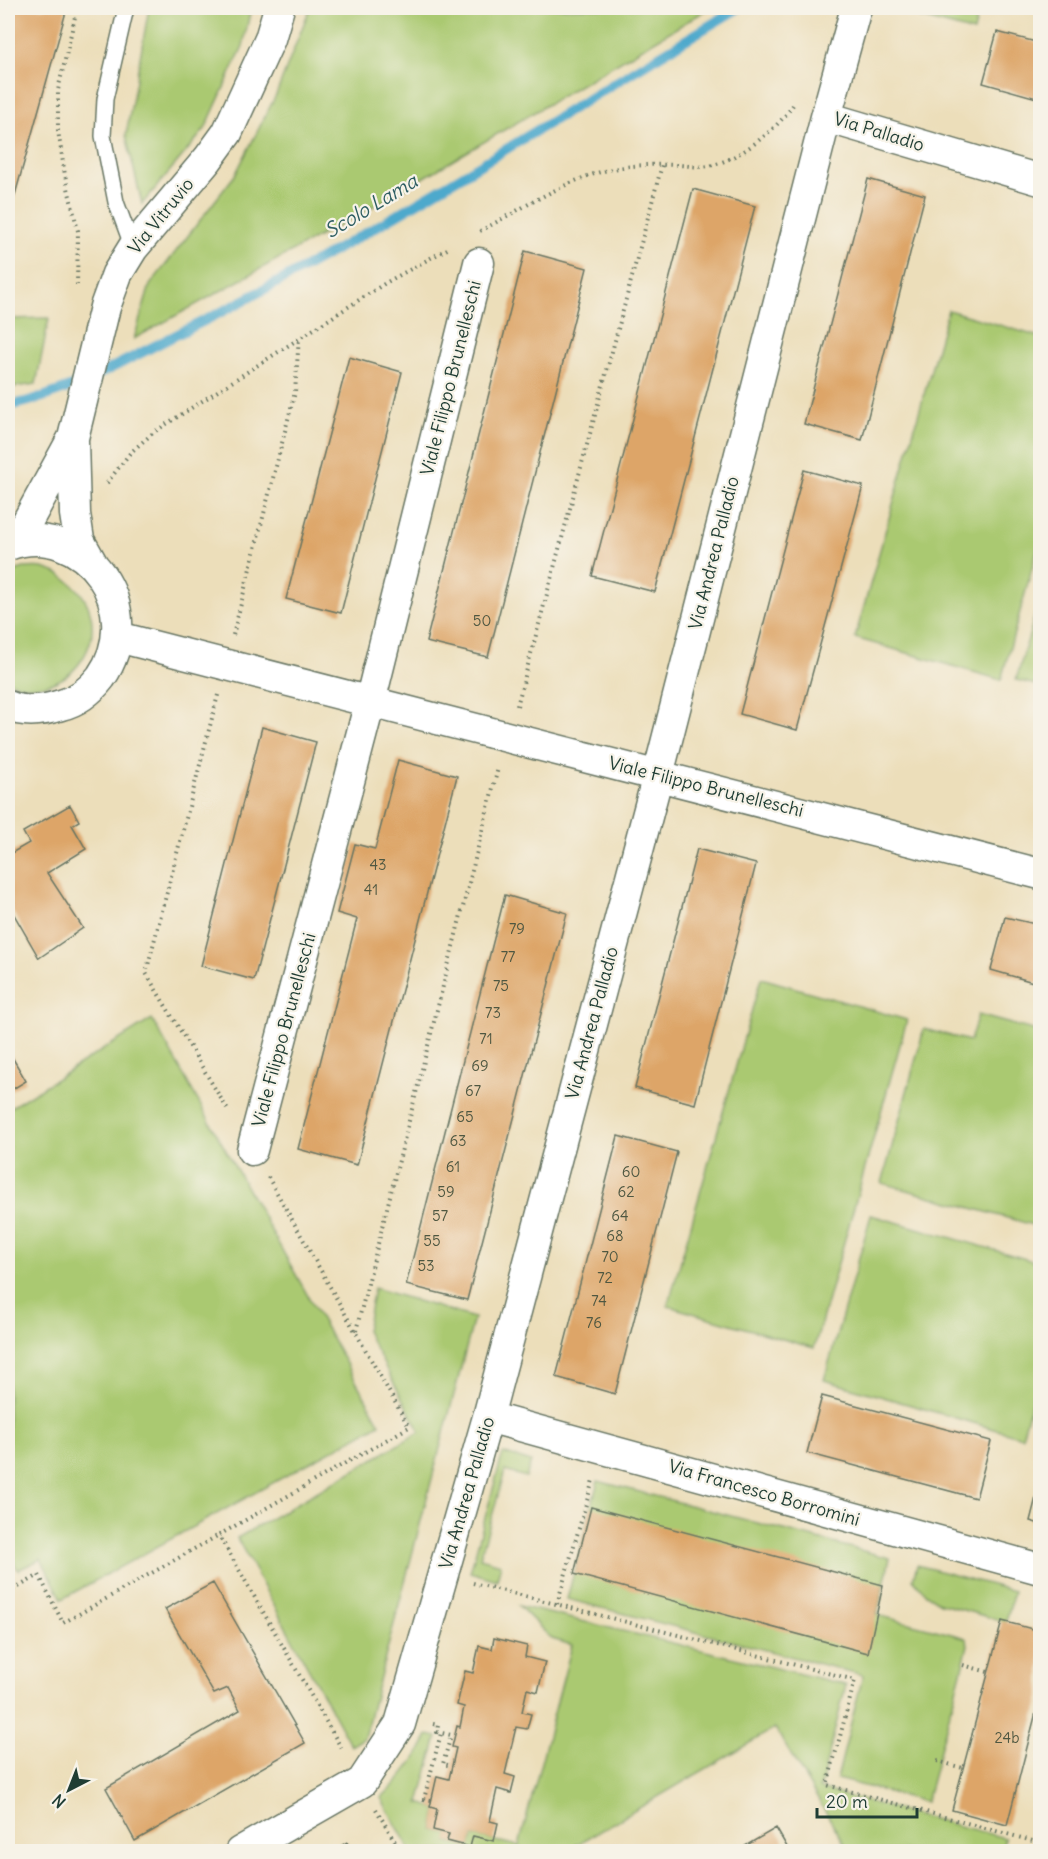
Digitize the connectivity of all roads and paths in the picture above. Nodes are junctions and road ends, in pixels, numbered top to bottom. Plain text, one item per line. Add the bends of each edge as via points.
1 (77, 8) edge
2 (126, 8) edge
3 (279, 8) edge
4 (856, 8) edge
5 (826, 117) junction
6 (1041, 180) edge
7 (133, 248) junction
8 (480, 263) dead end
9 (76, 296) dead end
10 (299, 338) dead end
11 (75, 431) junction
12 (8, 544) edge
13 (93, 565) junction
14 (118, 637) junction
15 (225, 664) junction
16 (370, 702) junction
17 (11, 710) edge
18 (658, 775) junction
19 (1041, 874) edge
20 (252, 1150) junction
21 (488, 1417) junction
22 (593, 1479) dead end
23 (219, 1535) junction
24 (1041, 1569) edge
25 (443, 1576) junction
26 (8, 1593) edge
27 (557, 1604) junction
28 (963, 1665) dead end
29 (988, 1672) dead end
30 (432, 1724) dead end
31 (441, 1733) junction
32 (937, 1761) dead end
33 (452, 1766) dead end
34 (963, 1768) dead end
35 (362, 1782) junction
36 (431, 1800) dead end
37 (1041, 1843) edge
38 (240, 1851) edge
39 (401, 1851) edge

1 - 9 path via 58,90 65,175 78,231
2 - 7 lane via 105,99 103,136 116,202
3 - 7 street, Via Vitruvio via 270,39 227,133
4 - 5 street, Via Palladio
5 - 6 street, Via Palladio
5 - 18 street, Via Andrea Palladio
7 - 11 street, Via Vitruvio via 117,274 105,307
8 - 16 street, Viale Filippo Brunelleschi
10 - 15 path via 295,392
11 - 12 street, Via Vitruvio via 26,524
11 - 13 street, Via Vitruvio via 75,514 79,540
12 - 13 street via 46,541 71,550
13 - 14 street, Via Vitruvio via 108,586 117,611
14 - 15 street, Viale Filippo Brunelleschi
14 - 17 street via 110,664 94,686 71,702 45,710
15 - 16 street, Viale Filippo Brunelleschi
15 - 20 path via 146,973
16 - 18 street, Viale Filippo Brunelleschi
16 - 20 street, Viale Filippo Brunelleschi
18 - 19 street, Viale Filippo Brunelleschi
18 - 21 street, Via Andrea Palladio
20 - 23 path via 409,1427
21 - 24 street, Via Francesco Borromini
21 - 25 street, Via Andrea Palladio
22 - 27 path
23 - 26 path via 63,1623 39,1575
23 - 35 path
25 - 27 path
25 - 35 street, Via Andrea Palladio via 400,1724
27 - 37 path via 855,1680 827,1785
28 - 29 path
30 - 31 path via 438,1725 436,1732
31 - 33 path via 451,1736 443,1764
31 - 36 path via 424,1799
32 - 34 path
35 - 38 street, Via Andrea Palladio
35 - 39 path

